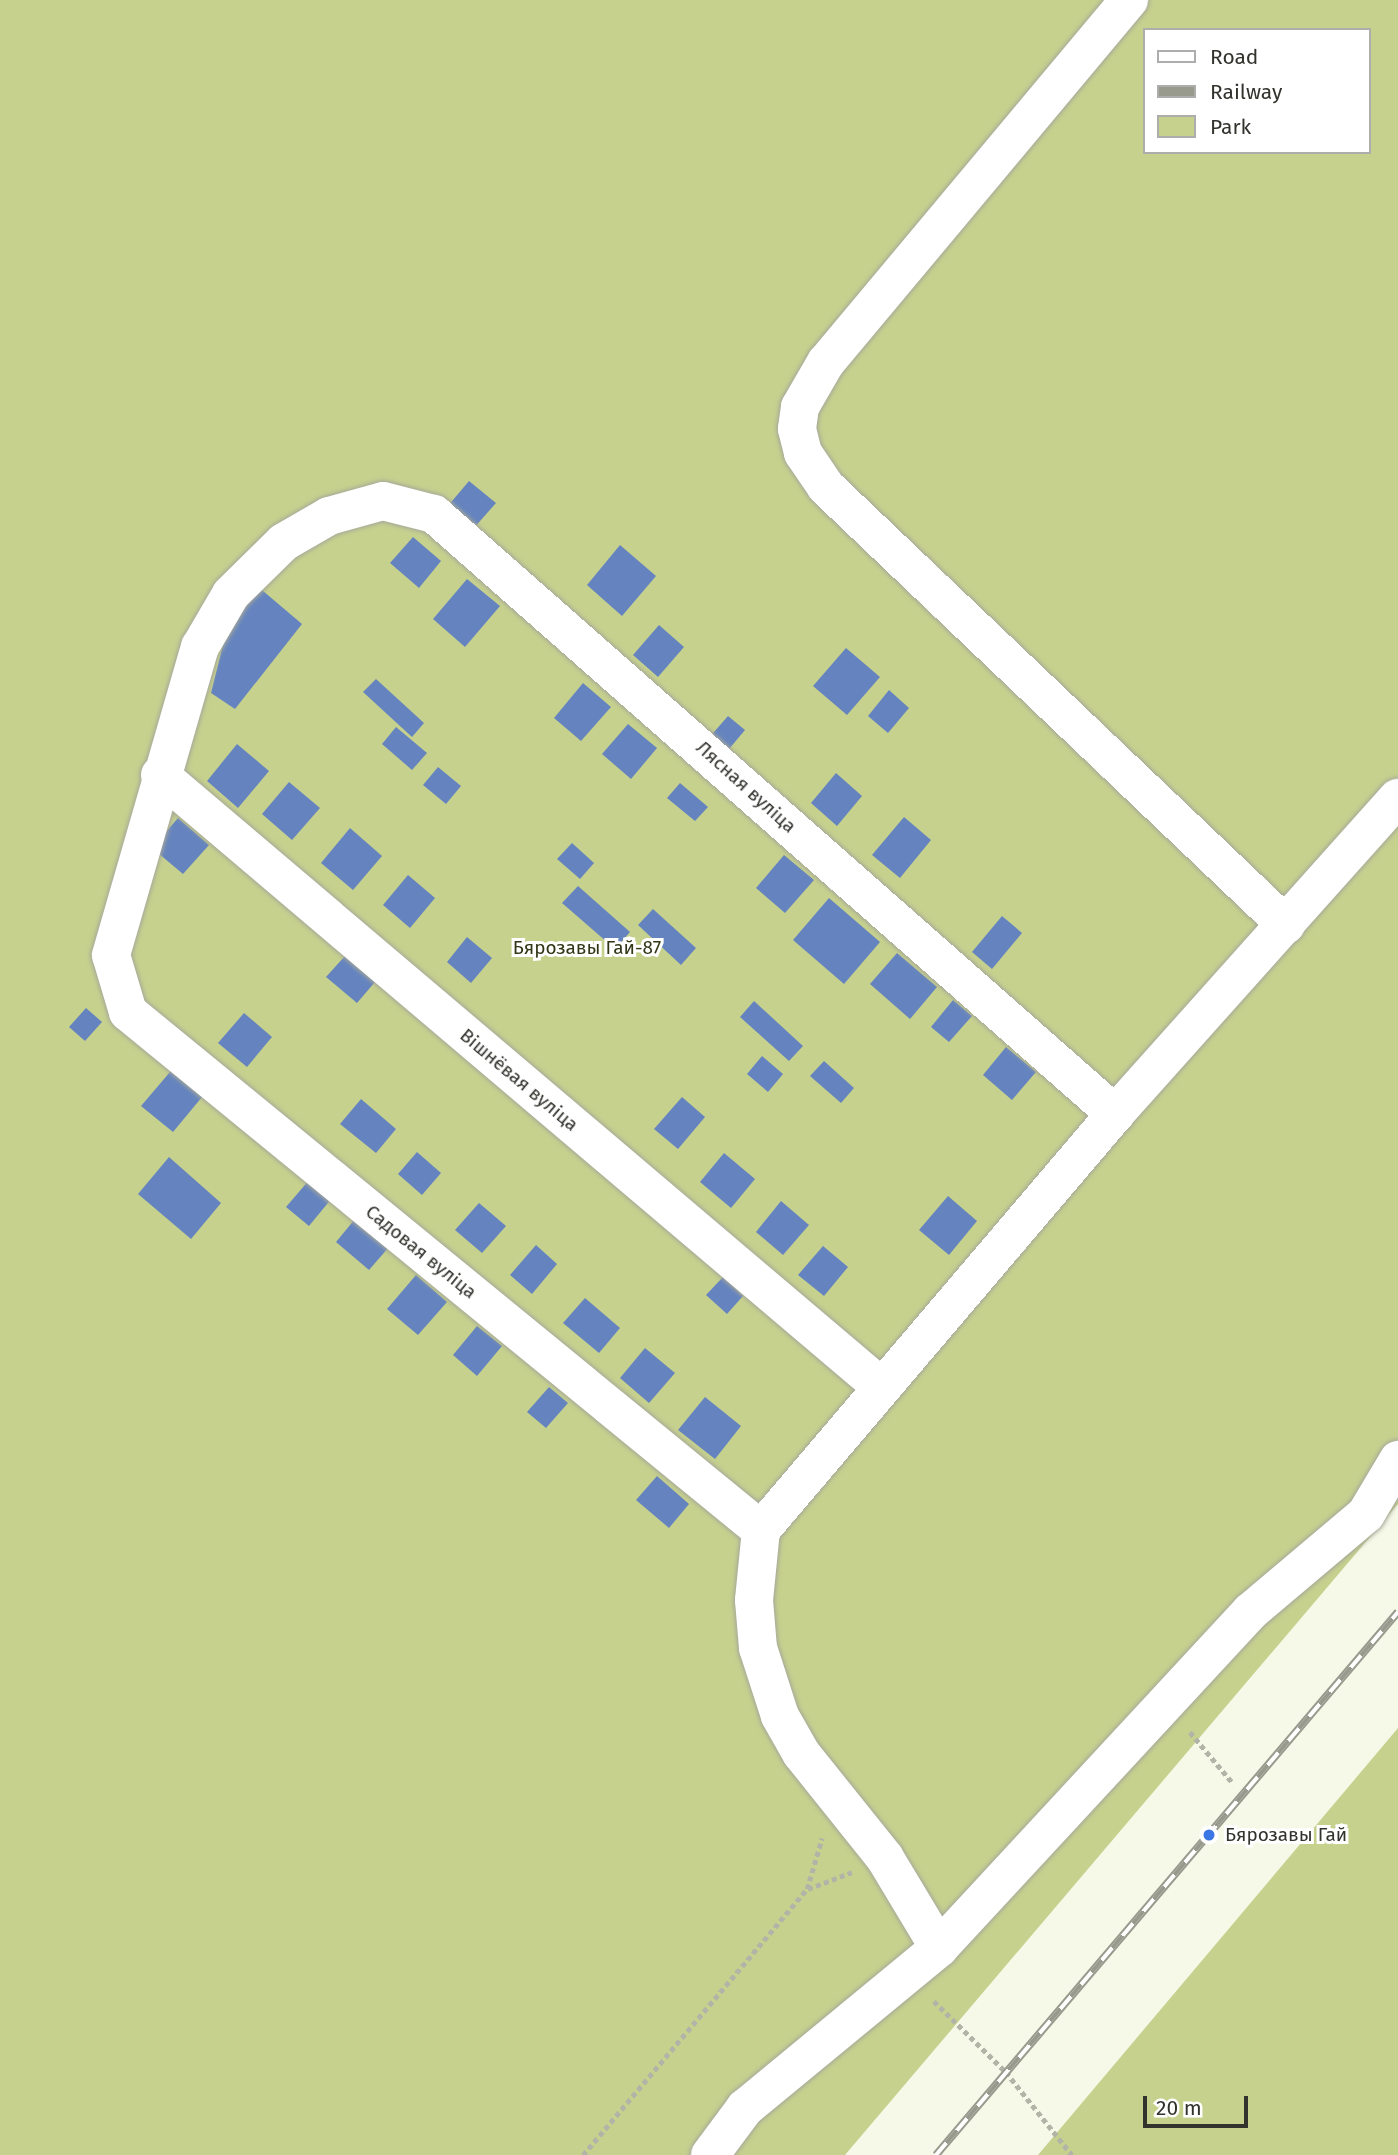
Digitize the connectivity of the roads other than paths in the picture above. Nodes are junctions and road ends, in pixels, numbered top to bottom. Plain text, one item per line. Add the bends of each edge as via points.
1 (1129, 0) edge
2 (160, 775) junction
3 (1398, 798) edge
4 (1286, 925) junction
5 (1115, 1114) junction
6 (879, 1385) junction
7 (1398, 1460) edge
8 (761, 1530) junction
9 (939, 1948) junction
10 (710, 2155) edge

1 - 4 street via 826,362 800,407 797,429 803,453 826,487
2 - 5 street, Лясная вуліца via 200,647 231,594 284,542 358,507 409,504 457,530
2 - 6 street, Вішнёвая вуліца
2 - 8 street, Садовая вуліца via 111,955 128,1012
3 - 4 street
4 - 5 street
5 - 6 street
6 - 8 street
7 - 9 street via 1366,1514 1250,1612
8 - 9 street via 754,1600 758,1648 780,1716 817,1776 885,1858
9 - 10 street via 746,2108

